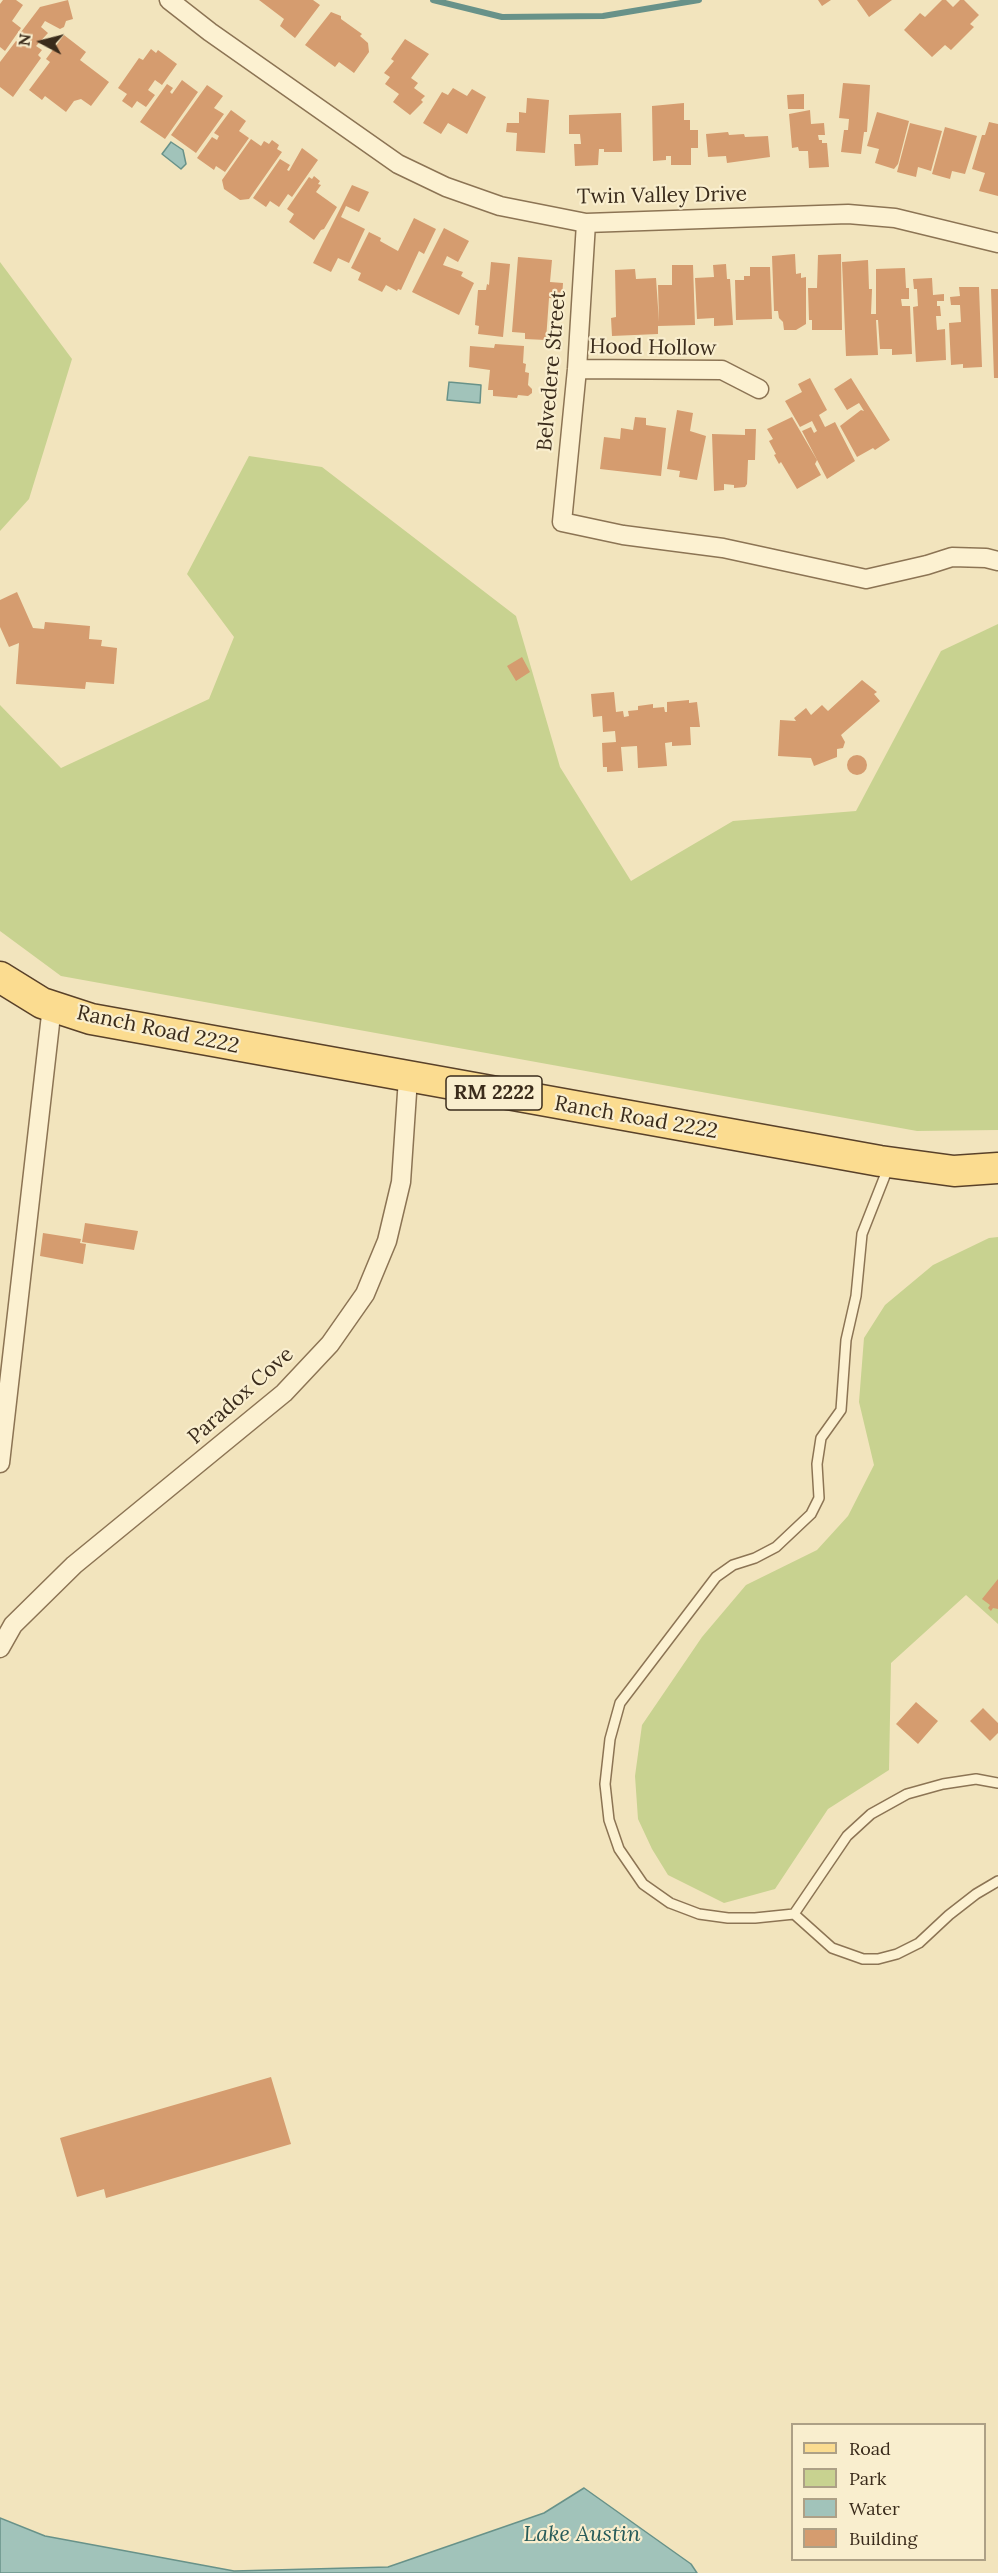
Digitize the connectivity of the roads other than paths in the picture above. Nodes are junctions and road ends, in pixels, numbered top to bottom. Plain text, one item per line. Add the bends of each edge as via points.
1 (169, 0) edge
2 (586, 223) junction
3 (998, 243) edge
4 (577, 369) junction
5 (759, 389) dead end
6 (998, 561) edge
7 (0, 977) edge
8 (52, 1006) junction
9 (408, 1078) junction
10 (890, 1162) junction
11 (998, 1168) edge
12 (0, 1463) edge
13 (0, 1648) edge
14 (998, 1783) edge
15 (998, 1881) edge
16 (794, 1914) junction

1 - 2 street, Twin Valley Drive via 398,164 500,206
2 - 3 street, Twin Valley Drive via 848,214 895,218
2 - 4 street, Belvedere Street
4 - 5 street, Hood Hollow via 722,370
4 - 6 street, Belvedere Street via 562,522 623,535 723,548 866,579 952,557
7 - 8 main road, Ranch Road 2222 / RM 2222
8 - 9 main road, Ranch Road 2222 / RM 2222 via 91,1019
8 - 12 street
9 - 10 main road, Ranch Road 2222 / RM 2222
9 - 13 street, Paradox Cove via 401,1182 387,1241 365,1294 330,1344 284,1393 74,1565 13,1625
10 - 11 main road, Ranch Road 2222 / RM 2222 via 954,1171
10 - 16 lane via 862,1234 856,1296 846,1340 841,1410 821,1438 817,1464 819,1497 811,1514 776,1547 733,1565 716,1577 620,1703 610,1739 605,1784 609,1820 619,1850 643,1884 670,1903 699,1914 728,1918
14 - 16 lane via 976,1779 943,1784 907,1794 871,1814 847,1836
15 - 16 lane via 949,1914 920,1943 878,1959 863,1959 832,1948

